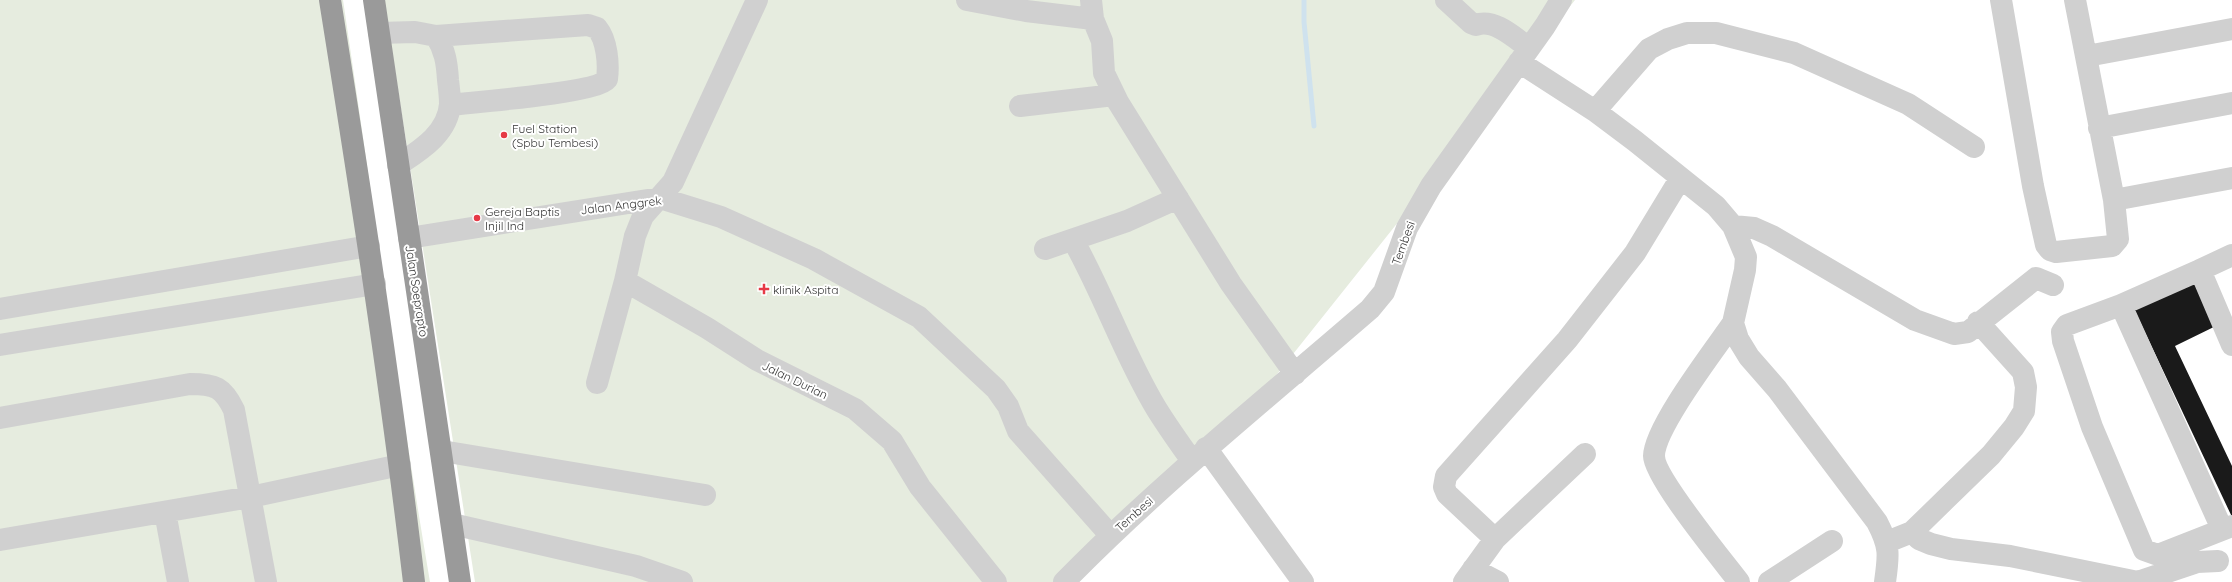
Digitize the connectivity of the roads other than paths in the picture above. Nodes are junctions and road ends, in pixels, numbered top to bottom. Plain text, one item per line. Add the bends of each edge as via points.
1 (330, 0) edge
2 (374, 0) edge
3 (757, 0) edge
4 (967, 0) edge
5 (1446, 0) edge
6 (1561, 0) edge
7 (2001, 0) edge
8 (2075, 0) edge
9 (1001, 3) edge
10 (1092, 10) edge
11 (2232, 29) edge
12 (379, 33) junction
13 (436, 36) junction
14 (1524, 55) junction
15 (2087, 56) junction
16 (1114, 95) junction
17 (2232, 103) edge
18 (450, 105) junction
19 (1020, 106) dead end
20 (1595, 111) junction
21 (2099, 128) junction
22 (1974, 147) dead end
23 (398, 165) junction
24 (2232, 178) edge
25 (1680, 179) junction
26 (660, 198) junction
27 (1178, 198) junction
28 (2114, 200) junction
29 (1733, 226) junction
30 (408, 238) junction
31 (1073, 240) junction
32 (369, 246) junction
33 (1045, 249) dead end
34 (2232, 255) edge
35 (2200, 270) junction
36 (624, 281) junction
37 (375, 284) junction
38 (2053, 285) dead end
39 (2121, 305) junction
40 (0, 309) edge
41 (1978, 322) junction
42 (1732, 323) junction
43 (0, 345) edge
44 (2232, 345) edge
45 (1295, 374) junction
46 (597, 383) dead end
47 (0, 418) edge
48 (442, 451) junction
49 (1199, 454) junction
50 (1585, 454) dead end
51 (400, 465) junction
52 (705, 495) dead end
53 (250, 497) junction
54 (165, 512) junction
55 (452, 524) junction
56 (2227, 528) edge
57 (1912, 532) junction
58 (1110, 535) junction
59 (1495, 539) junction
60 (0, 540) edge
61 (1832, 541) dead end
62 (1887, 542) junction
63 (2218, 561) dead end
64 (1468, 576) edge
65 (178, 582) edge
66 (266, 582) edge
67 (414, 582) edge
68 (461, 582) edge
69 (682, 582) edge
70 (996, 582) edge
71 (1064, 582) edge
72 (1303, 582) edge
73 (1498, 582) edge
74 (1738, 582) edge
75 (1769, 582) edge
76 (1885, 582) edge
77 (2138, 582) edge

1 - 32 highway
2 - 12 highway, Jalan Soeprapto
3 - 26 street via 673,182
4 - 9 street
5 - 14 street via 1471,23 1476,25 1484,22 1494,25
6 - 14 street, Tembesi
7 - 28 street via 2032,186 2046,245 2056,252 2114,246 2118,242
8 - 15 street
9 - 10 street
10 - 16 street via 1102,41 1104,73
11 - 15 street
12 - 13 street via 415,32
12 - 23 highway, Jalan Soeprapto
13 - 18 street via 444,51
13 - 18 street via 588,25 597,28 603,40 608,71 607,79 602,84 577,90
14 - 20 street
14 - 45 street, Tembesi via 1417,208 1384,292 1370,309
15 - 21 street
16 - 19 street
16 - 27 street
17 - 21 street
18 - 23 street via 437,134 427,146
20 - 22 street via 1649,49 1687,33 1716,33 1794,53 1908,104
20 - 25 street
21 - 28 street
23 - 30 highway, Jalan Soeprapto
24 - 28 street
25 - 29 street via 1716,206
25 - 59 street via 1635,253 1567,340 1446,476 1444,487 1447,494
26 - 30 street, Jalan Anggrek
26 - 36 street via 644,216 635,236
26 - 58 street, Jalan Anggrek via 690,205 721,217 814,259 919,318 996,389 1008,406 1018,431
27 - 31 street via 1127,221
27 - 45 street via 1231,284
29 - 41 street via 1754,228 1772,236 1915,320 1935,329 1960,334 1968,332
29 - 42 street via 1746,257
30 - 48 highway, Jalan Soeprapto
31 - 33 street
31 - 49 street via 1156,408
32 - 37 highway
32 - 40 street
34 - 35 street
35 - 39 street
35 - 44 street
36 - 46 street
36 - 70 street, Jalan Durian via 708,328 757,360 855,409 892,442 920,487
37 - 43 street
37 - 51 highway
38 - 41 street via 2036,278
39 - 56 street
39 - 56 street via 2067,325 2062,336 2092,427 2141,546 2148,553 2158,555
41 - 57 street via 2024,372 2024,411 1991,455
42 - 62 street via 1749,357 1777,389 1872,516
42 - 74 street via 1659,434 1654,457 1662,476
45 - 49 street, Tembesi
47 - 53 street via 190,384 206,384 228,396 234,410
48 - 52 street
48 - 55 highway, Jalan Soeprapto
49 - 58 street, Tembesi
49 - 72 street
50 - 59 street
51 - 53 street
51 - 67 highway
53 - 54 street
53 - 66 street
54 - 60 street
54 - 65 street
55 - 68 highway, Jalan Soeprapto
55 - 69 street via 636,566
57 - 62 street
57 - 77 street via 1931,544 1951,549 2010,556
58 - 71 street, Tembesi
59 - 64 street
61 - 75 street
62 - 76 street via 1888,563
63 - 77 street via 2197,562
64 - 73 street

